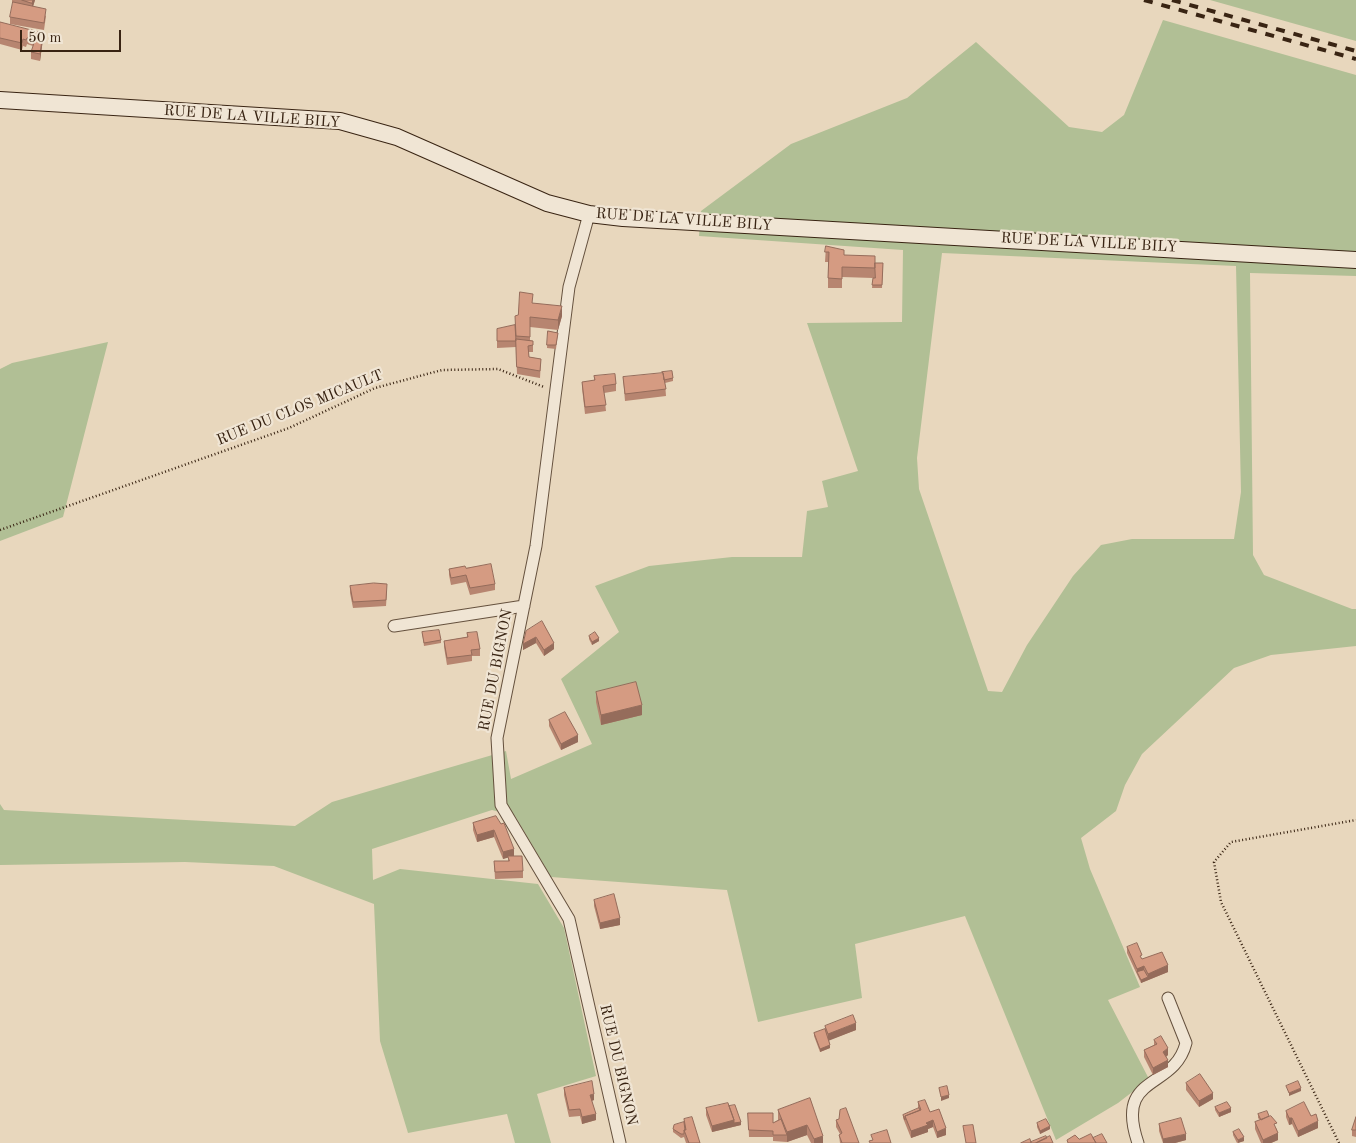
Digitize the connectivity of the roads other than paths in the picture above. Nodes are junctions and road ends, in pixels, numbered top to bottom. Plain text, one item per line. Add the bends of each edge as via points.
1 (0, 100) edge
2 (589, 214) junction
3 (1356, 260) edge
4 (524, 606) junction
5 (394, 626) dead end
6 (1168, 998) dead end
7 (620, 1143) edge
8 (1138, 1143) edge

1 - 2 street, RUE DE LA VILLE BILY via 340,121 397,137 547,203
2 - 3 street, RUE DE LA VILLE BILY
2 - 4 street, RUE DU BIGNON via 569,287 536,546
4 - 5 street
4 - 7 street, RUE DU BIGNON via 497,738 501,805 570,919
6 - 8 street via 1186,1043 1178,1063 1141,1092 1132,1107 1131,1122

